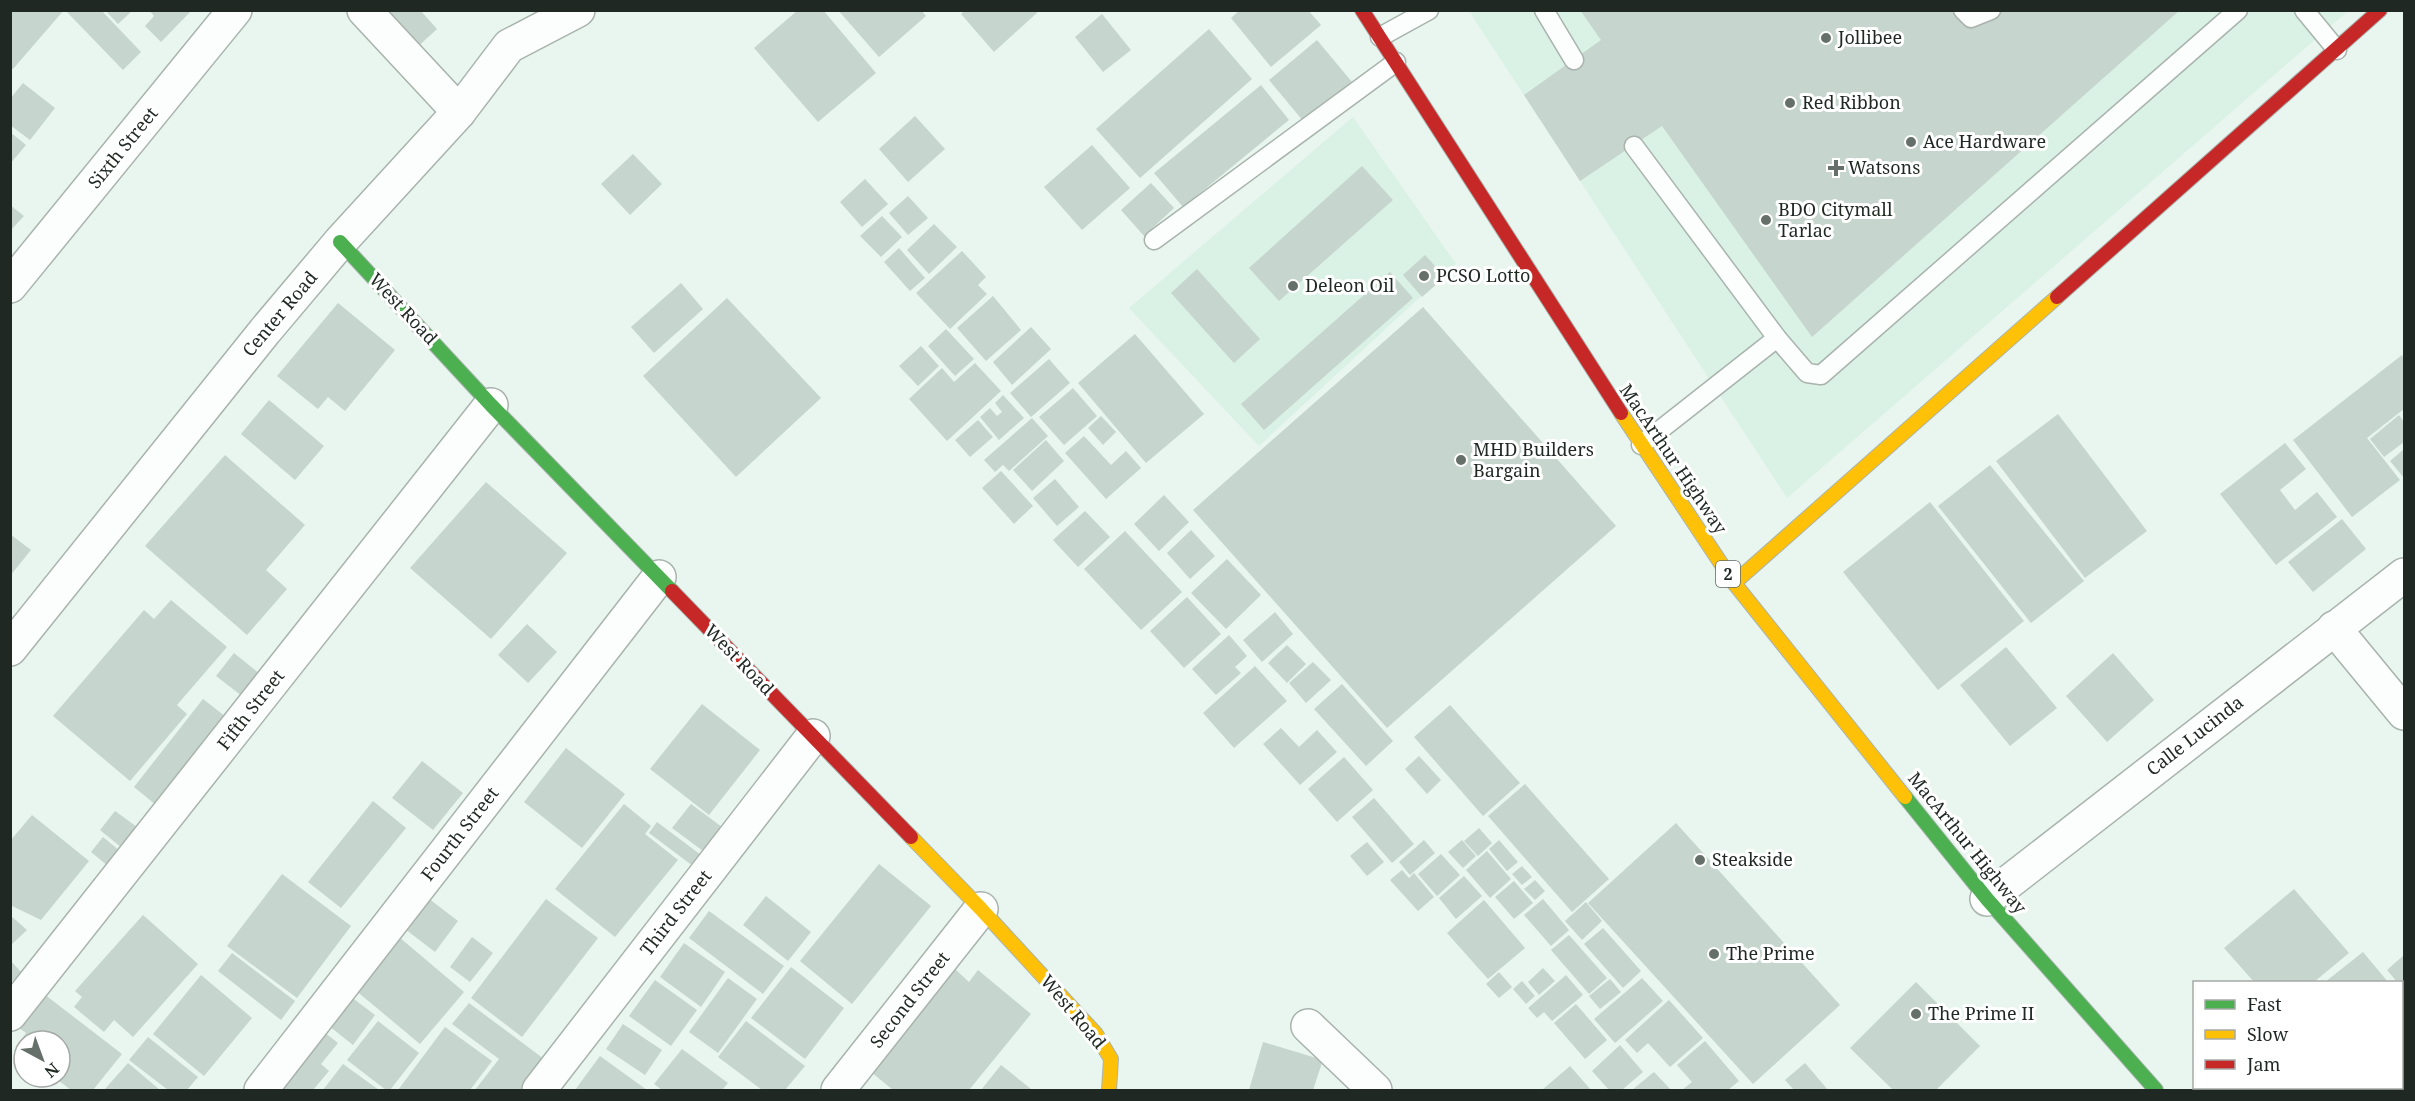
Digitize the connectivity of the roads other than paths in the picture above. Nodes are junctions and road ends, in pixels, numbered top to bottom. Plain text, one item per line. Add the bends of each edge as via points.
1 (236, 10) edge
2 (364, 10) edge
3 (527, 10) edge
4 (578, 10) edge
5 (1362, 10) edge
6 (1429, 10) edge
7 (1544, 10) edge
8 (1963, 10) edge
9 (1991, 10) edge
10 (2238, 10) edge
11 (2304, 10) edge
12 (2380, 10) edge
13 (1380, 37) junction
14 (508, 46) junction
15 (2337, 50) junction
16 (1574, 60) dead end
17 (1396, 62) junction
18 (459, 112) junction
19 (1634, 146) dead end
20 (1154, 240) dead end
21 (340, 242) junction
22 (10, 286) edge
23 (1777, 338) junction
24 (491, 405) junction
25 (1641, 445) junction
26 (2404, 575) edge
27 (659, 577) junction
28 (1734, 583) junction
29 (2334, 628) junction
30 (10, 649) edge
31 (2404, 713) edge
32 (813, 736) junction
33 (1987, 899) junction
34 (981, 909) junction
35 (10, 1014) edge
36 (1308, 1026) dead end
37 (261, 1090) edge
38 (539, 1090) edge
39 (838, 1090) edge
40 (1109, 1090) edge
41 (1375, 1090) edge
42 (2156, 1090) edge

1 - 22 street, Sixth Street
2 - 18 street
3 - 14 street
4 - 14 street, Center Road
5 - 13 main road, MacArthur Highway / 2
6 - 13 lane
7 - 16 lane
8 - 9 lane via 1971,18
10 - 23 lane via 1821,375 1807,373
11 - 15 lane
12 - 15 main road
13 - 17 main road, MacArthur Highway / 2
14 - 18 street, Center Road
15 - 28 main road
17 - 20 lane
17 - 25 main road, MacArthur Highway / 2
18 - 21 street, Center Road
19 - 23 lane
21 - 24 main road, West Road
21 - 30 street, Center Road
23 - 25 lane
24 - 27 main road, West Road
24 - 35 street, Fifth Street
25 - 28 main road, MacArthur Highway / 2
26 - 29 street, Calle Lucinda
27 - 32 main road, West Road
27 - 37 street, Fourth Street
28 - 33 main road, MacArthur Highway / 2
29 - 31 street
29 - 33 street, Calle Lucinda
32 - 34 main road, West Road
32 - 38 street, Third Street
33 - 42 main road, MacArthur Highway / 2
34 - 39 street, Second Street
34 - 40 main road, West Road via 1096,1034 1111,1059
36 - 41 street

